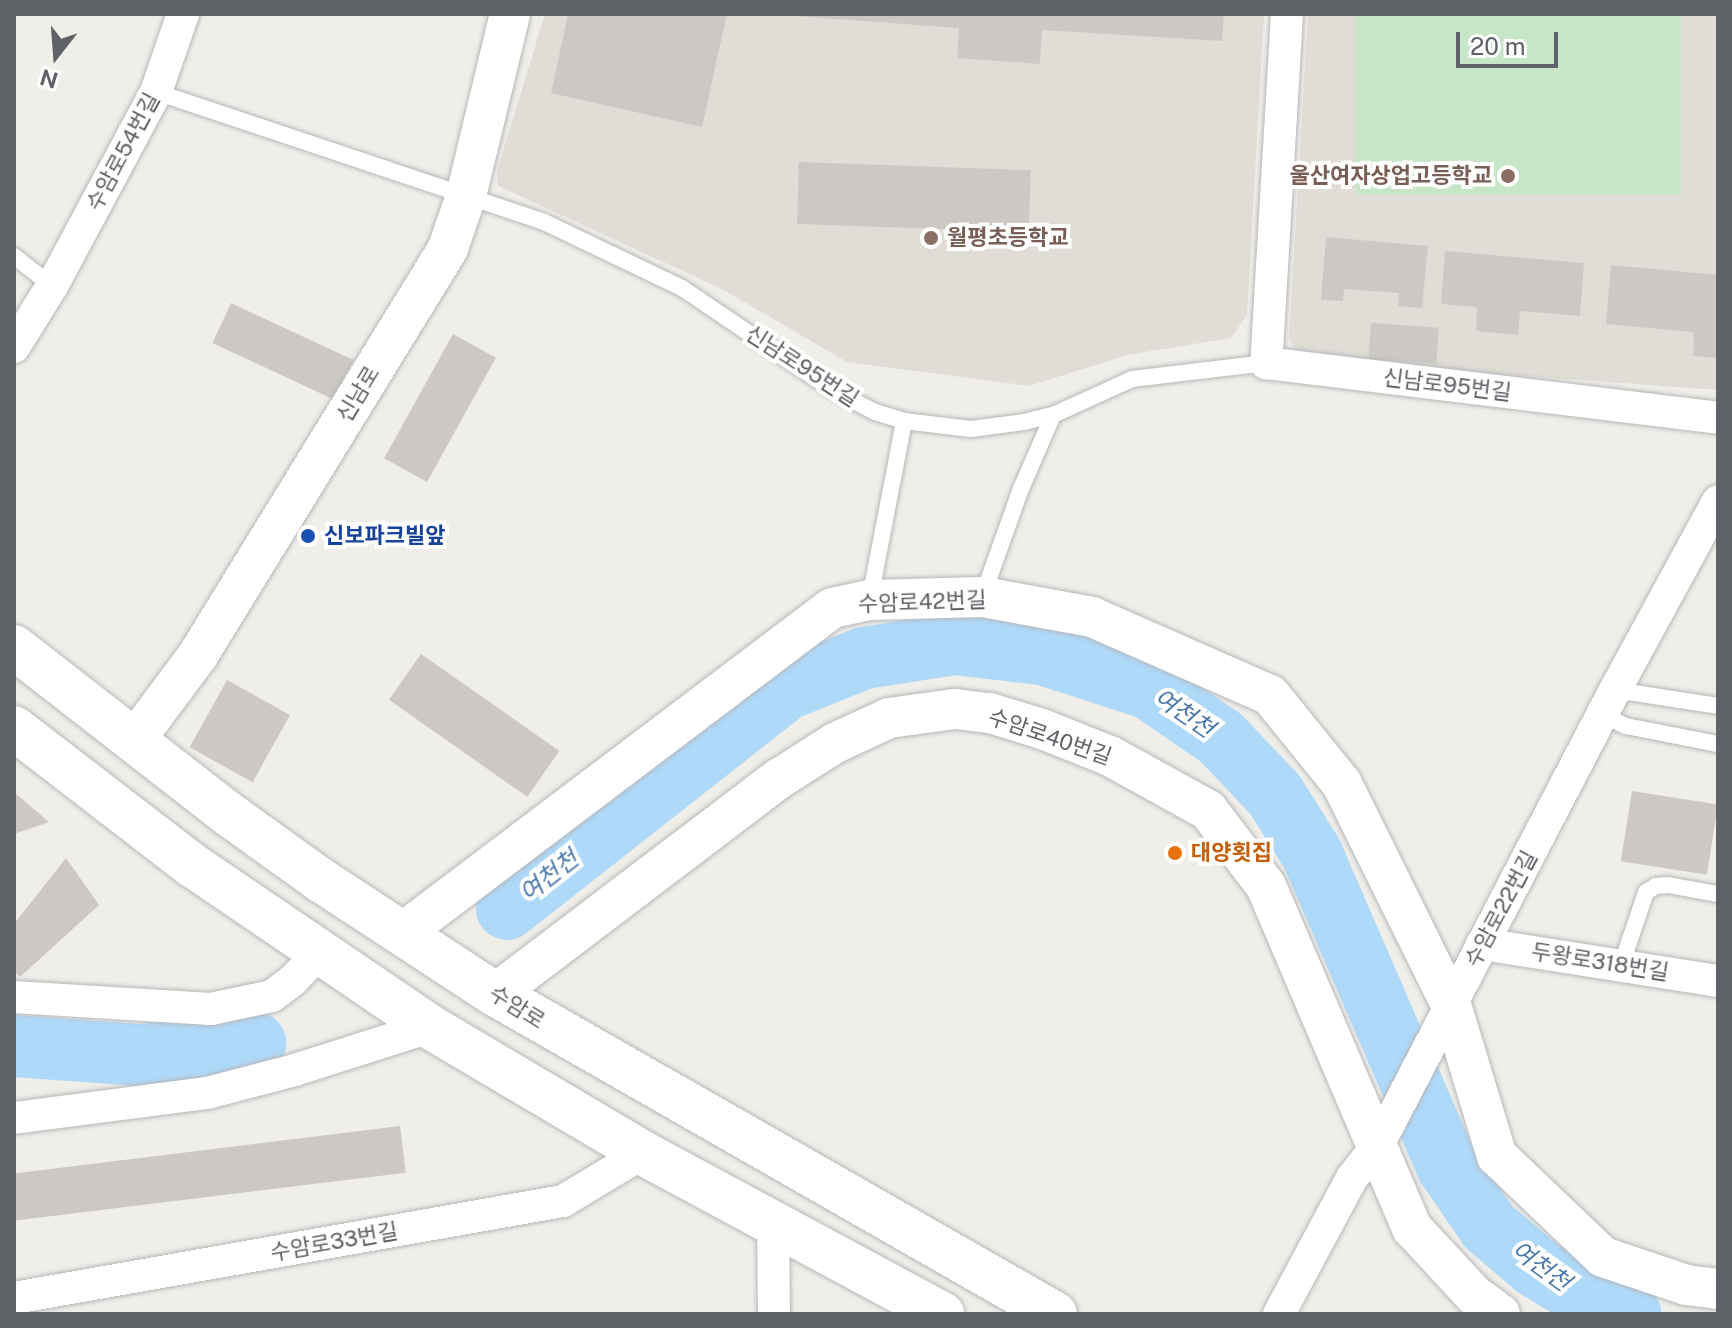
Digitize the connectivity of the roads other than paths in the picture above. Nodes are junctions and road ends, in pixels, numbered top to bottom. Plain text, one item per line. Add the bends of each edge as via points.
1 (183, 14) edge
2 (510, 14) edge
3 (1287, 14) edge
4 (156, 92) junction
5 (466, 196) junction
6 (14, 256) edge
7 (52, 286) junction
8 (14, 347) edge
9 (1266, 363) junction
10 (1053, 415) junction
11 (1718, 418) edge
12 (904, 421) junction
13 (1718, 501) edge
14 (983, 597) junction
15 (870, 600) junction
16 (14, 647) edge
17 (1609, 702) junction
18 (1718, 706) edge
19 (14, 728) edge
20 (134, 741) junction
21 (1718, 744) edge
22 (1718, 894) edge
23 (401, 934) junction
24 (1482, 944) junction
25 (318, 954) junction
26 (1621, 966) junction
27 (1718, 981) edge
28 (495, 994) junction
29 (14, 997) edge
30 (1451, 1005) junction
31 (430, 1027) junction
32 (14, 1118) edge
33 (1378, 1145) junction
34 (643, 1153) junction
35 (773, 1223) junction
36 (1718, 1289) edge
37 (14, 1298) edge
38 (774, 1314) edge
39 (942, 1314) edge
40 (1055, 1314) edge
41 (1279, 1314) edge
42 (1500, 1314) edge

1 - 4 street, 수암로54번길
2 - 5 street, 신남로
3 - 9 street
4 - 5 lane, 신남로95번길
4 - 7 street, 수암로54번길
5 - 12 lane, 신남로95번길 via 544,222 682,288 834,391
5 - 20 street, 신남로 via 440,261 198,655
6 - 7 lane
7 - 8 street, 수암로54번길
9 - 10 lane, 신남로95번길 via 1132,379
9 - 11 street, 신남로95번길
10 - 12 lane, 신남로95번길 via 971,429
10 - 14 lane
12 - 15 lane
13 - 17 street, 수암로22번길
14 - 15 street, 수암로42번길
14 - 30 street, 수암로42번길 via 1092,617 1270,695 1342,784
15 - 23 street, 수암로42번길 via 832,608
16 - 20 main road, 수암로
17 - 18 lane
17 - 21 lane via 1626,726
17 - 24 street, 수암로22번길
19 - 25 main road
20 - 23 main road, 수암로
22 - 26 lane via 1668,885 1646,892
23 - 28 main road, 수암로
24 - 26 street, 두왕로318번길
24 - 30 street, 수암로22번길
25 - 29 street via 272,996 211,1009
25 - 31 main road
26 - 27 street, 두왕로318번길
28 - 33 street, 수암로40번길 via 780,778 835,743 889,718 955,709 990,713 1110,756 1208,810 1266,886
28 - 40 main road, 수암로
30 - 33 street, 수암로22번길
30 - 36 street, 수암로42번길 via 1497,1156 1603,1257 1686,1285
31 - 32 street via 207,1093
31 - 34 main road
33 - 41 street, 수암로22번길 via 1352,1178
33 - 42 street, 수암로40번길 via 1412,1228 1474,1295
34 - 35 main road
34 - 37 street, 수암로33번길 via 563,1201
35 - 38 street
35 - 39 main road

